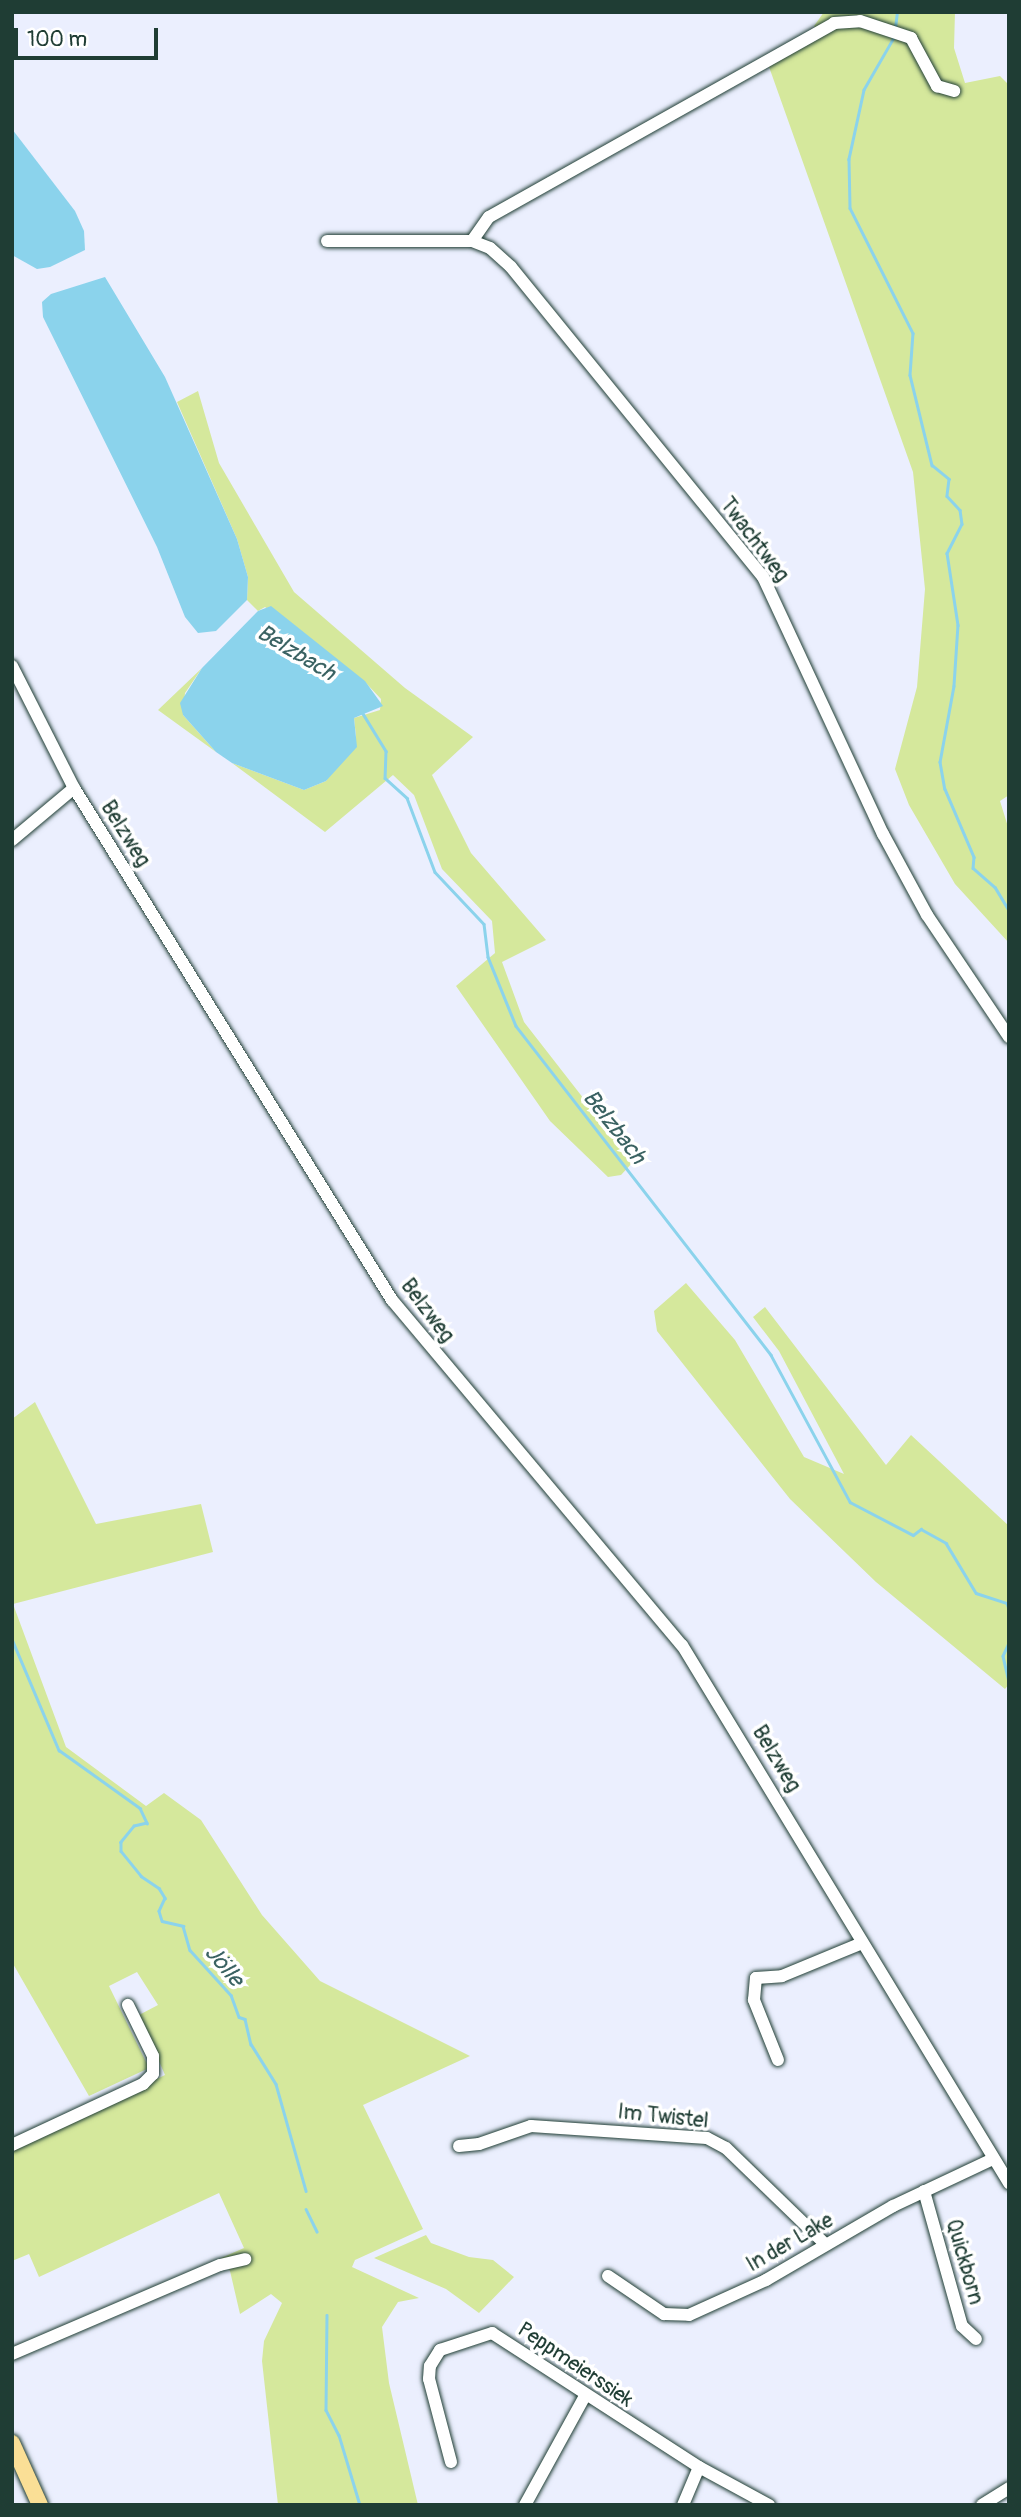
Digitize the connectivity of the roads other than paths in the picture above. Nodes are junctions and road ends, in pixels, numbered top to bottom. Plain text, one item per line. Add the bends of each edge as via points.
1 (954, 91) dead end
2 (327, 241) dead end
3 (472, 241) junction
4 (12, 666) edge
5 (74, 788) junction
6 (12, 840) edge
7 (1009, 1037) edge
8 (862, 1943) junction
9 (128, 2005) dead end
10 (778, 2060) dead end
11 (12, 2145) edge
12 (459, 2146) dead end
13 (993, 2159) junction
14 (1009, 2183) edge
15 (924, 2191) junction
16 (825, 2244) junction
17 (245, 2259) dead end
18 (608, 2276) dead end
19 (976, 2339) dead end
20 (12, 2354) edge
21 (584, 2396) junction
22 (12, 2443) edge
23 (451, 2462) dead end
24 (699, 2468) junction
25 (1009, 2487) edge
26 (985, 2504) edge
27 (40, 2505) edge
28 (525, 2505) edge
29 (683, 2505) edge
30 (769, 2505) edge

1 - 3 street via 937,86 911,38 860,20 834,23 489,217
2 - 3 street
3 - 7 street, Twachtweg via 491,248 511,267 763,577 883,834 927,915
4 - 5 street, Belzweg
5 - 6 street
5 - 8 street, Belzweg via 392,1300 682,1645
8 - 10 street via 782,1976 757,1978 754,2000
8 - 13 street, Belzweg
9 - 11 street via 153,2056 153,2074 143,2084
12 - 16 street, Im Twistel via 531,2126 708,2138 726,2148
13 - 14 street, Belzweg
13 - 15 street, In der Lake
15 - 16 street, In der Lake
15 - 19 street, Quickborn via 962,2326
16 - 18 street, In der Lake via 766,2280 681,2317 664,2314
17 - 20 street via 220,2265
21 - 23 street, Peppmeierssiek via 492,2333 440,2350 430,2365 429,2379 452,2440
21 - 24 street, Peppmeierssiek
21 - 28 street
22 - 27 main road
24 - 29 street
24 - 30 street, Peppmeierssiek
25 - 26 street

